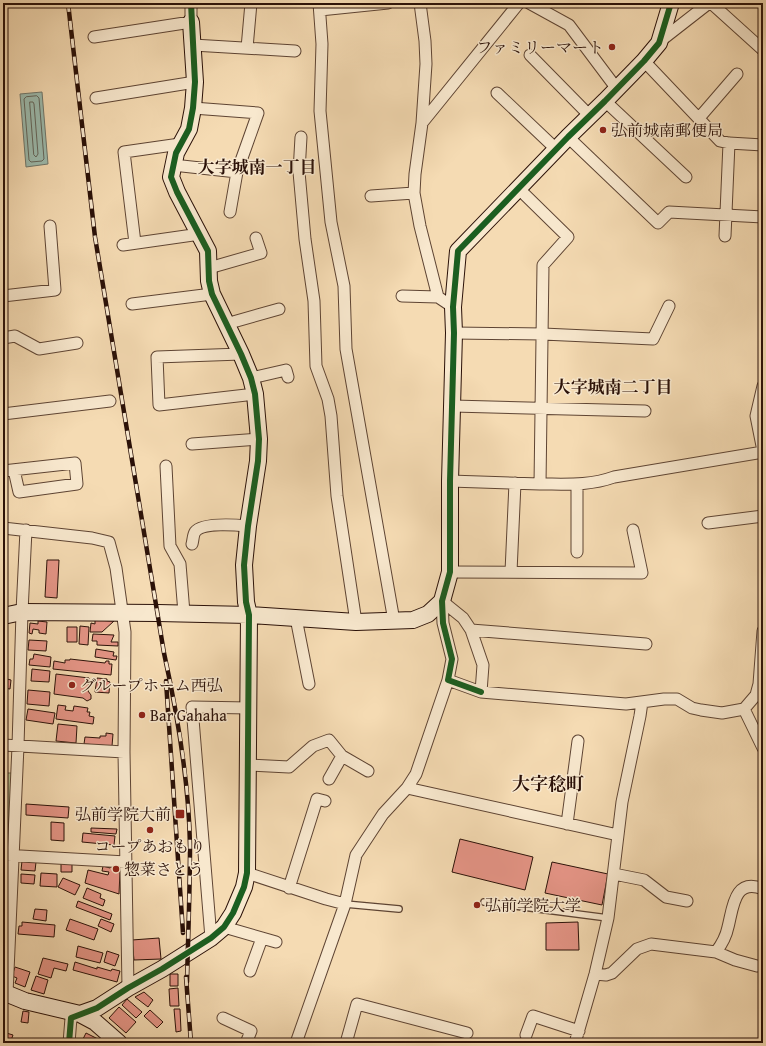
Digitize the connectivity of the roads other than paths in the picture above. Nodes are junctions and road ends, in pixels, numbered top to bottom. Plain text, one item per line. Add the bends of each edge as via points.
1 (191, 3) edge
2 (251, 3) edge
3 (388, 3) edge
4 (420, 3) edge
5 (519, 3) edge
6 (529, 3) edge
7 (670, 3) edge
8 (710, 3) edge
9 (319, 6) edge
10 (191, 22) junction
11 (94, 37) dead end
12 (659, 43) junction
13 (193, 45) junction
14 (246, 48) junction
15 (763, 50) edge
16 (295, 51) dead end
17 (530, 55) dead end
18 (644, 61) junction
19 (737, 74) dead end
20 (195, 82) junction
21 (617, 89) junction
22 (497, 94) dead end
23 (96, 98) dead end
24 (605, 101) junction
25 (193, 108) junction
26 (590, 116) junction
27 (699, 118) junction
28 (422, 123) junction
29 (301, 137) dead end
30 (568, 137) junction
31 (729, 143) junction
32 (180, 144) junction
33 (763, 145) edge
34 (556, 149) junction
35 (173, 165) junction
36 (237, 172) junction
37 (686, 177) dead end
38 (518, 188) junction
39 (414, 193) junction
40 (371, 196) dead end
41 (230, 212) dead end
42 (725, 215) junction
43 (763, 217) edge
44 (50, 226) dead end
45 (200, 234) junction
46 (725, 236) dead end
47 (256, 238) dead end
48 (135, 243) junction
49 (123, 245) dead end
50 (209, 268) junction
51 (212, 294) junction
52 (3, 296) edge
53 (402, 296) dead end
54 (438, 297) junction
55 (132, 304) dead end
56 (669, 306) dead end
57 (453, 308) junction
58 (279, 309) dead end
59 (226, 324) junction
60 (454, 333) junction
61 (543, 334) junction
62 (3, 338) edge
63 (77, 343) dead end
64 (241, 354) junction
65 (288, 377) dead end
66 (251, 378) junction
67 (763, 386) edge
68 (255, 394) junction
69 (110, 402) dead end
70 (453, 406) junction
71 (542, 408) junction
72 (645, 411) dead end
73 (3, 414) edge
74 (760, 416) edge
75 (259, 439) junction
76 (192, 444) dead end
77 (763, 451) edge
78 (166, 466) dead end
79 (14, 470) junction
80 (3, 471) edge
81 (450, 480) junction
82 (516, 483) junction
83 (540, 484) junction
84 (577, 484) junction
85 (763, 516) edge
86 (708, 523) dead end
87 (248, 526) junction
88 (3, 528) edge
89 (26, 530) junction
90 (633, 530) dead end
91 (192, 544) dead end
92 (577, 552) dead end
93 (450, 572) junction
94 (511, 572) junction
95 (442, 601) junction
96 (22, 612) junction
97 (123, 613) junction
98 (184, 613) junction
99 (249, 615) junction
100 (3, 616) edge
101 (296, 618) junction
102 (394, 621) junction
103 (356, 622) junction
104 (471, 630) junction
105 (763, 630) edge
106 (646, 644) dead end
107 (448, 680) junction
108 (309, 684) dead end
109 (481, 692) junction
110 (642, 702) junction
111 (249, 708) junction
112 (744, 708) junction
113 (578, 741) dead end
114 (3, 745) edge
115 (18, 746) junction
116 (762, 746) edge
117 (124, 752) junction
118 (342, 756) junction
119 (249, 765) junction
120 (368, 771) dead end
121 (329, 779) dead end
122 (407, 788) junction
123 (325, 801) dead end
124 (567, 824) junction
125 (618, 836) junction
126 (8, 855) edge
127 (126, 862) junction
128 (247, 873) junction
129 (614, 874) junction
130 (290, 888) junction
131 (763, 889) edge
132 (687, 901) dead end
133 (484, 902) dead end
134 (345, 904) junction
135 (399, 909) dead end
136 (608, 918) junction
137 (224, 926) junction
138 (211, 938) junction
139 (262, 938) junction
140 (276, 942) dead end
141 (716, 952) junction
142 (757, 966) dead end
143 (250, 971) dead end
144 (595, 974) junction
145 (128, 988) junction
146 (5, 993) edge
147 (80, 1014) junction
148 (223, 1018) dead end
149 (578, 1031) junction
150 (467, 1033) dead end
151 (526, 1035) dead end
152 (69, 1043) edge
153 (119, 1043) edge
154 (246, 1043) edge
155 (296, 1043) edge
156 (346, 1043) edge
157 (575, 1043) edge

1 - 10 street
2 - 14 street
3 - 9 street
4 - 28 street via 426,41
5 - 28 street
6 - 21 street via 569,25
7 - 12 street
8 - 12 street
8 - 15 street
9 - 102 street via 322,44 320,111 332,222 344,286 346,349
10 - 11 street
10 - 13 street
12 - 18 street
13 - 14 street
13 - 20 street
14 - 16 street
17 - 26 street
18 - 21 street
18 - 27 street
19 - 27 street
20 - 23 street
20 - 25 street
21 - 24 street
22 - 34 street
24 - 26 street
24 - 37 street
25 - 32 street via 189,129
25 - 36 street via 258,113
26 - 30 street
27 - 31 street via 720,141
28 - 39 street
29 - 103 street via 299,172 304,239 314,301 316,366 328,399 331,416 337,496
30 - 34 street
30 - 42 street via 658,223 669,212
31 - 33 street
31 - 42 street
32 - 35 street
32 - 48 street via 124,152
34 - 38 street
35 - 36 street
35 - 45 street via 171,177
36 - 41 street
38 - 57 street via 458,251
38 - 61 street via 568,238 543,265
39 - 40 street
39 - 54 street
42 - 43 street
42 - 46 street
44 - 52 street via 54,290
45 - 48 street
45 - 50 street via 208,251
47 - 50 street via 261,253
48 - 49 street
50 - 51 street
51 - 55 street
51 - 59 street
53 - 54 street
54 - 57 street
56 - 61 street via 653,339
57 - 60 street
58 - 59 street
59 - 64 street
60 - 61 street
60 - 70 street
61 - 71 street
62 - 63 street via 15,336 39,349
64 - 66 street
64 - 68 street via 158,357 159,405
65 - 66 street via 286,370
66 - 68 street
67 - 74 street
68 - 75 street
69 - 73 street
70 - 71 street
70 - 81 street
71 - 72 street
71 - 83 street
74 - 77 street
75 - 76 street
75 - 87 street
77 - 84 street
78 - 98 street via 170,546 180,564
79 - 79 street via 75,462 77,484 19,492
79 - 80 street
81 - 82 street
81 - 93 street
82 - 83 street
82 - 94 street
83 - 84 street
84 - 92 street
85 - 86 street
87 - 91 street via 200,528 195,532
87 - 99 street via 244,565
88 - 89 street
89 - 96 street
89 - 97 street via 109,542
90 - 94 street via 642,574
93 - 94 street
93 - 95 street
95 - 102 street via 428,614 413,620
95 - 104 street via 463,618
95 - 107 street via 443,623 452,658
96 - 97 street
96 - 100 street
96 - 115 street
97 - 98 street
97 - 117 street
98 - 99 street
99 - 101 street
99 - 111 street
101 - 103 street
101 - 108 street
102 - 103 street
104 - 106 street
104 - 109 street via 482,665
105 - 112 street via 759,684 756,695
107 - 109 street
107 - 122 street via 416,774
109 - 110 street via 626,704
110 - 112 street via 664,698 676,699 692,708 722,713
110 - 125 street via 622,802
111 - 119 street
111 - 138 street via 192,707
112 - 116 street
113 - 124 street
114 - 115 street
115 - 117 street
115 - 126 street
117 - 127 street
118 - 119 street via 329,740 314,746 289,767
118 - 120 street
118 - 121 street
119 - 128 street
122 - 124 street
122 - 134 street via 383,814 356,855
123 - 130 street via 317,799
124 - 125 street
125 - 129 street
126 - 127 street
126 - 146 street
127 - 145 street
128 - 130 street
128 - 137 street via 240,900
129 - 132 street via 644,880 666,897
129 - 136 street
130 - 134 street
131 - 141 street via 747,886 737,893 728,928
133 - 136 lane
134 - 135 lane
134 - 155 street
136 - 144 street
137 - 138 street
137 - 139 street
138 - 145 street
139 - 140 street
139 - 143 street
141 - 142 street
141 - 144 street via 652,944 637,948 612,973
144 - 149 street
145 - 147 street via 97,1008
146 - 147 street
147 - 152 street via 71,1018
147 - 153 street via 95,1022
148 - 154 street via 251,1031
149 - 151 street via 533,1016
149 - 157 street
150 - 156 street via 357,1004

